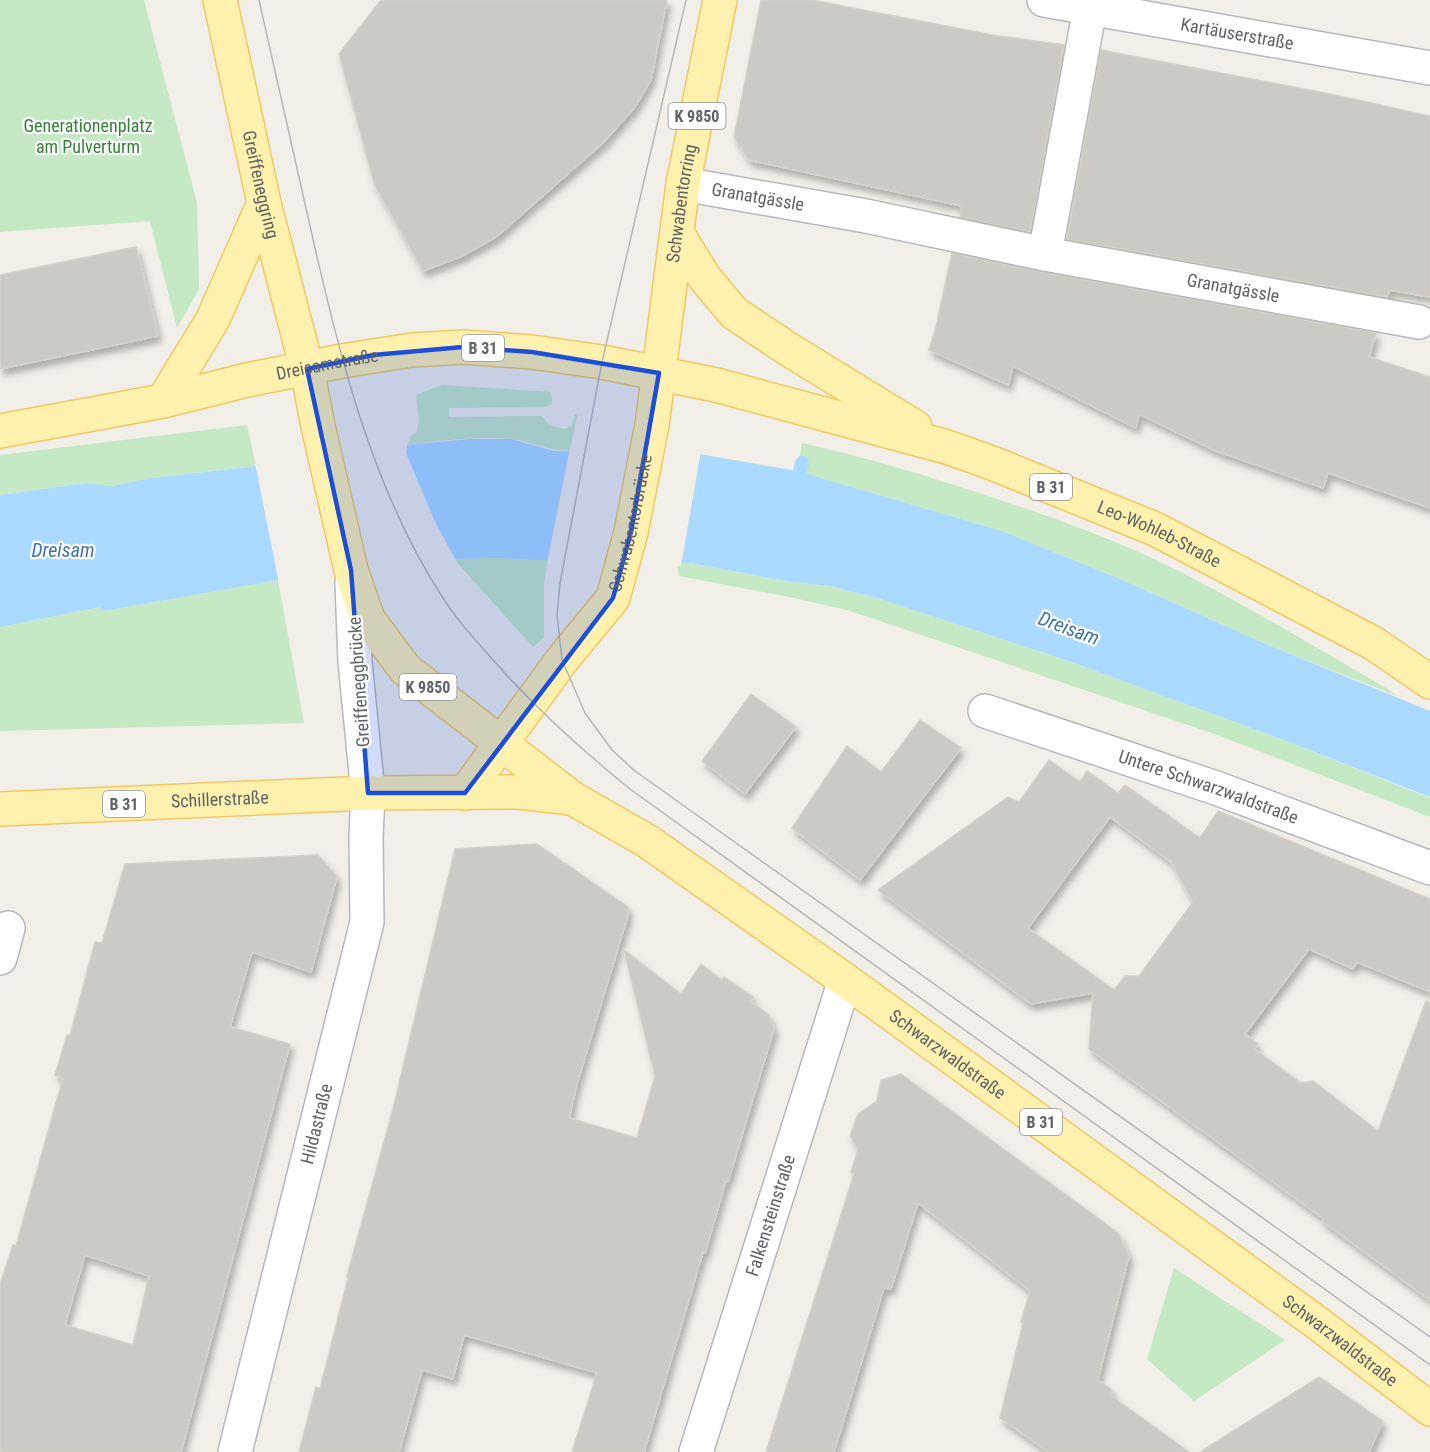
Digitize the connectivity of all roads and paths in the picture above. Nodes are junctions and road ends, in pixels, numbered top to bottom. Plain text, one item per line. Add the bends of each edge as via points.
1 (220, 0) edge
2 (720, 0) edge
3 (1044, 0) edge
4 (1090, 8) junction
5 (1430, 68) edge
6 (683, 184) junction
7 (264, 203) junction
8 (677, 233) junction
9 (1045, 255) junction
10 (1419, 322) dead end
11 (307, 369) junction
12 (659, 373) junction
13 (163, 401) junction
14 (0, 431) edge
15 (947, 447) junction
16 (361, 630) junction
17 (1430, 682) edge
18 (985, 711) dead end
19 (501, 744) junction
20 (368, 793) junction
21 (465, 793) junction
22 (572, 798) junction
23 (0, 809) edge
24 (1430, 868) edge
25 (845, 980) junction
26 (1430, 1408) edge
27 (235, 1452) edge
28 (696, 1452) edge

1 - 7 main road, Greiffeneggring / K 9850
2 - 6 main road, Schwabentorring / K 9850
3 - 4 street, Kartäuserstraße
4 - 5 street, Kartäuserstraße
4 - 9 street
6 - 8 main road, Schwabentorring / K 9850
6 - 9 street, Granatgässle via 866,216
7 - 11 main road, Greiffeneggring / K 9850
7 - 13 main road via 213,319
8 - 12 main road, Schwabentorring / K 9850
8 - 15 main road via 704,277 734,313
9 - 10 street, Granatgässle
11 - 12 main road, Dreisamstraße / B 31 via 373,355 463,347 532,352
11 - 13 main road, Dreisamstraße / B 31
11 - 16 main road, Greiffeneggbrücke / K 9850
12 - 15 main road, Leo-Wohleb-Straße / B 31
12 - 19 main road, Schwabentorbrücke / K 9850 via 631,532 613,597
13 - 14 main road, Dreisamstraße / B 31
15 - 17 main road, Leo-Wohleb-Straße / B 31 via 1155,529 1373,643
16 - 19 main road, Greiffeneggbrücke / K 9850
16 - 20 street, Greiffeneggbrücke via 357,682
18 - 24 street, Untere Schwarzwaldstraße via 1216,788
19 - 21 main road
19 - 22 main road, Schwarzwaldstraße
20 - 21 main road, Schwarzwaldstraße / B 31
20 - 23 main road, Schillerstraße / B 31
20 - 27 street, Hildastraße via 367,922
21 - 22 main road, Schwarzwaldstraße / B 31 via 519,792
22 - 25 main road, Schwarzwaldstraße / B 31 via 647,842
25 - 26 main road, Schwarzwaldstraße / B 31
25 - 28 street, Falkensteinstraße

